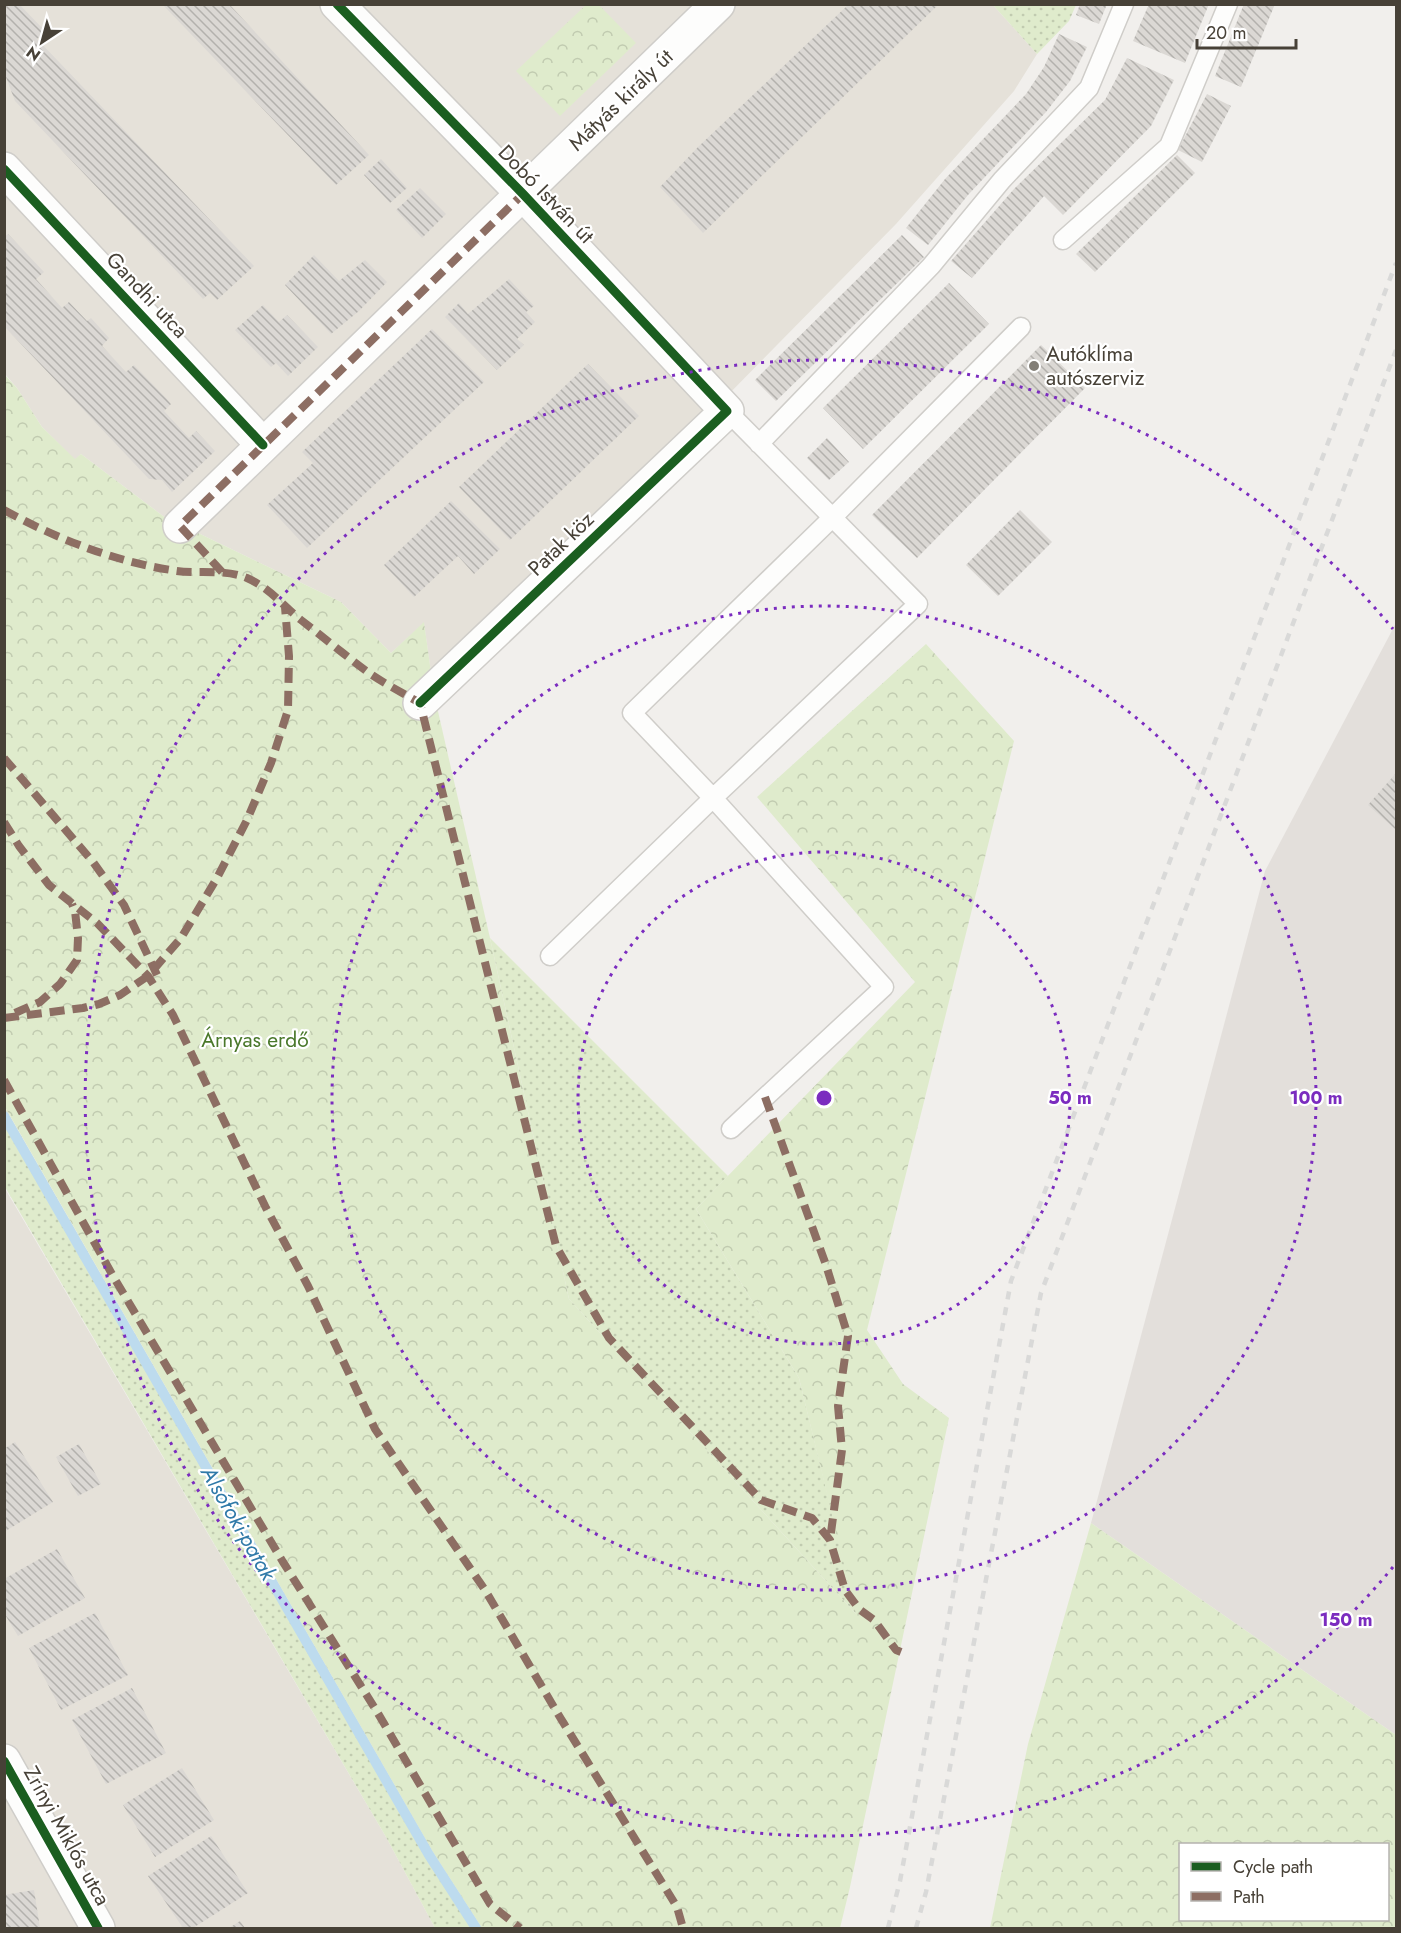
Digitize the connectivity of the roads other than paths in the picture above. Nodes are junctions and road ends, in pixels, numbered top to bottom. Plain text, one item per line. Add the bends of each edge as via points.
1 (337, 4) edge
2 (718, 4) edge
3 (1124, 4) edge
4 (1228, 4) edge
5 (4, 170) edge
6 (523, 194) junction
7 (1063, 240) dead end
8 (1021, 327) dead end
9 (727, 411) junction
10 (759, 444) junction
11 (263, 445) junction
12 (833, 517) junction
13 (180, 526) dead end
14 (420, 703) dead end
15 (713, 798) junction
16 (550, 956) dead end
17 (731, 1129) dead end
18 (4, 1761) edge
19 (98, 1929) edge

1 - 6 street, Dobó István út
2 - 6 street, Mátyás király út
3 - 10 lane via 1089,87 1002,180 931,266
4 - 7 lane via 1169,146
5 - 11 street, Gandhi utca
6 - 9 street, Dobó István út
6 - 11 street
8 - 12 lane
9 - 10 lane
9 - 14 street, Patak köz
10 - 12 lane
11 - 13 street
12 - 15 lane via 632,713
12 - 15 lane via 918,604
15 - 16 lane
15 - 17 lane via 884,987
18 - 19 street, Zrínyi Miklós utca

